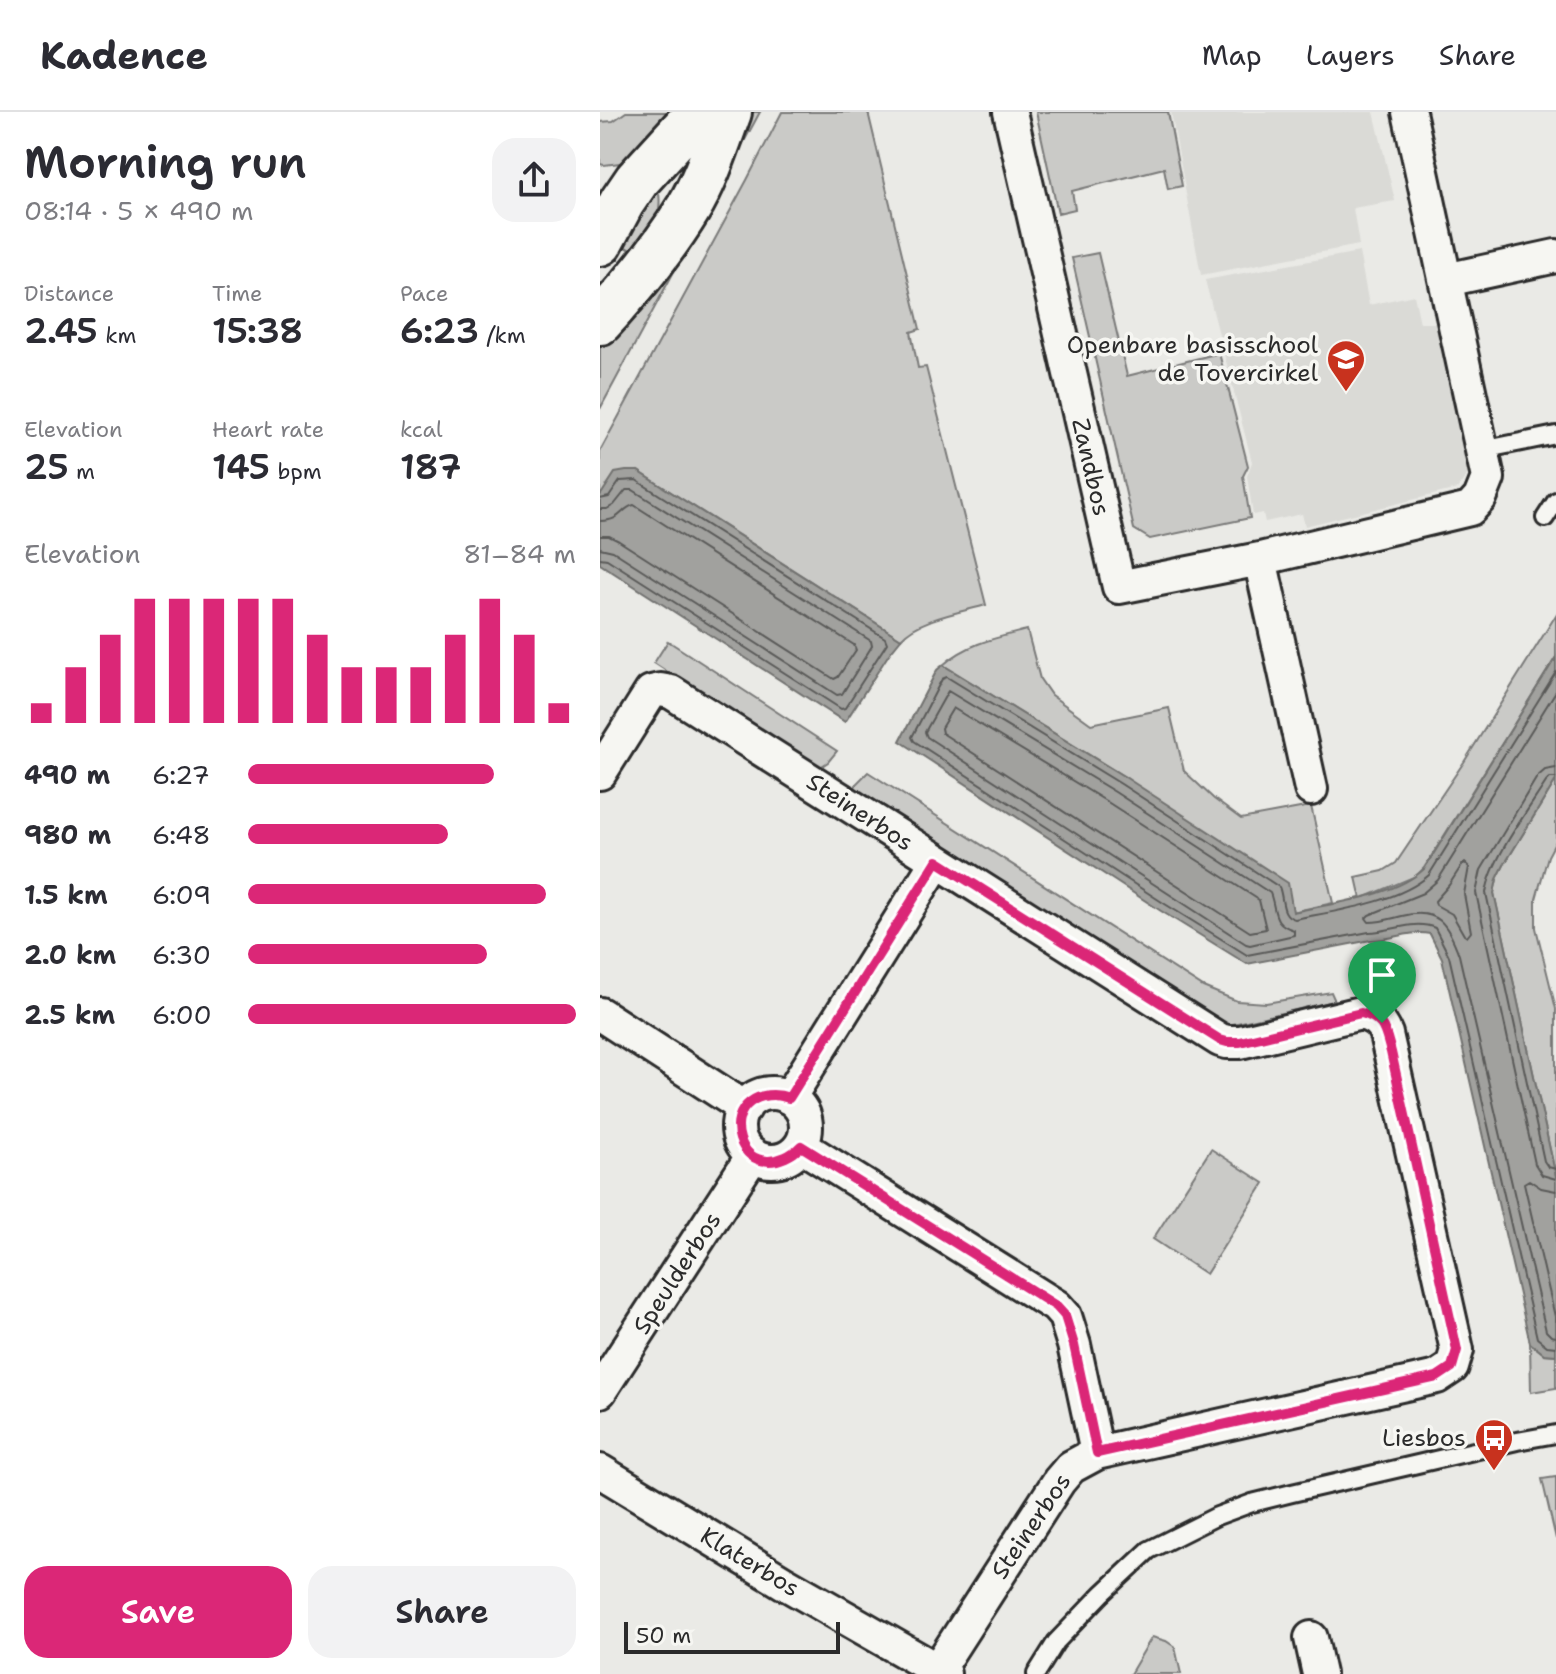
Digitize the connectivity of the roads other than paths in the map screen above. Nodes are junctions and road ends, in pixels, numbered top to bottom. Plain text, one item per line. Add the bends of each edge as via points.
1 (699, 112) edge
2 (729, 112) edge
3 (1010, 112) edge
4 (1409, 112) edge
5 (627, 189) junction
6 (689, 208) junction
7 (600, 243) edge
8 (1556, 256) edge
9 (620, 271) edge
10 (1446, 280) junction
11 (600, 322) edge
12 (1556, 435) edge
13 (1482, 450) junction
14 (1556, 501) edge
15 (1545, 518) dead end
16 (1260, 559) junction
17 (600, 773) edge
18 (1311, 789) dead end
19 (937, 861) junction
20 (600, 1014) edge
21 (789, 1098) junction
22 (745, 1108) junction
23 (801, 1146) junction
24 (753, 1155) junction
25 (600, 1391) edge
26 (1556, 1434) edge
27 (1097, 1453) junction
28 (600, 1471) edge
29 (1311, 1638) dead end
30 (941, 1672) edge
31 (1036, 1674) edge
32 (1319, 1674) edge

1 - 5 main road
2 - 6 main road
3 - 16 street, Zandbos via 1119,587
4 - 10 street, Zandbos
5 - 6 main road via 658,168 674,171 683,181
5 - 7 main road
6 - 9 main road
8 - 10 street
9 - 11 main road
10 - 13 street, Zandbos
12 - 13 lane
13 - 16 street, Zandbos via 1488,478 1470,509
14 - 15 lane
16 - 18 street
17 - 19 street, Steinerbos via 651,692 671,692
19 - 21 street
19 - 27 street, Steinerbos via 1220,1040 1240,1042 1361,1013 1382,1023 1386,1034 1457,1350 1452,1367 1437,1377
20 - 22 street
21 - 22 street via 770,1093
21 - 23 street via 804,1114 806,1136
22 - 24 street via 740,1138
23 - 24 street via 774,1162
23 - 27 street via 1056,1306 1074,1345
24 - 25 street, Speulderbos
26 - 31 lane via 1292,1493 1217,1516 1149,1550 1056,1642
27 - 30 street, Steinerbos via 1071,1467 1059,1481
28 - 30 street, Klaterbos
29 - 32 street

